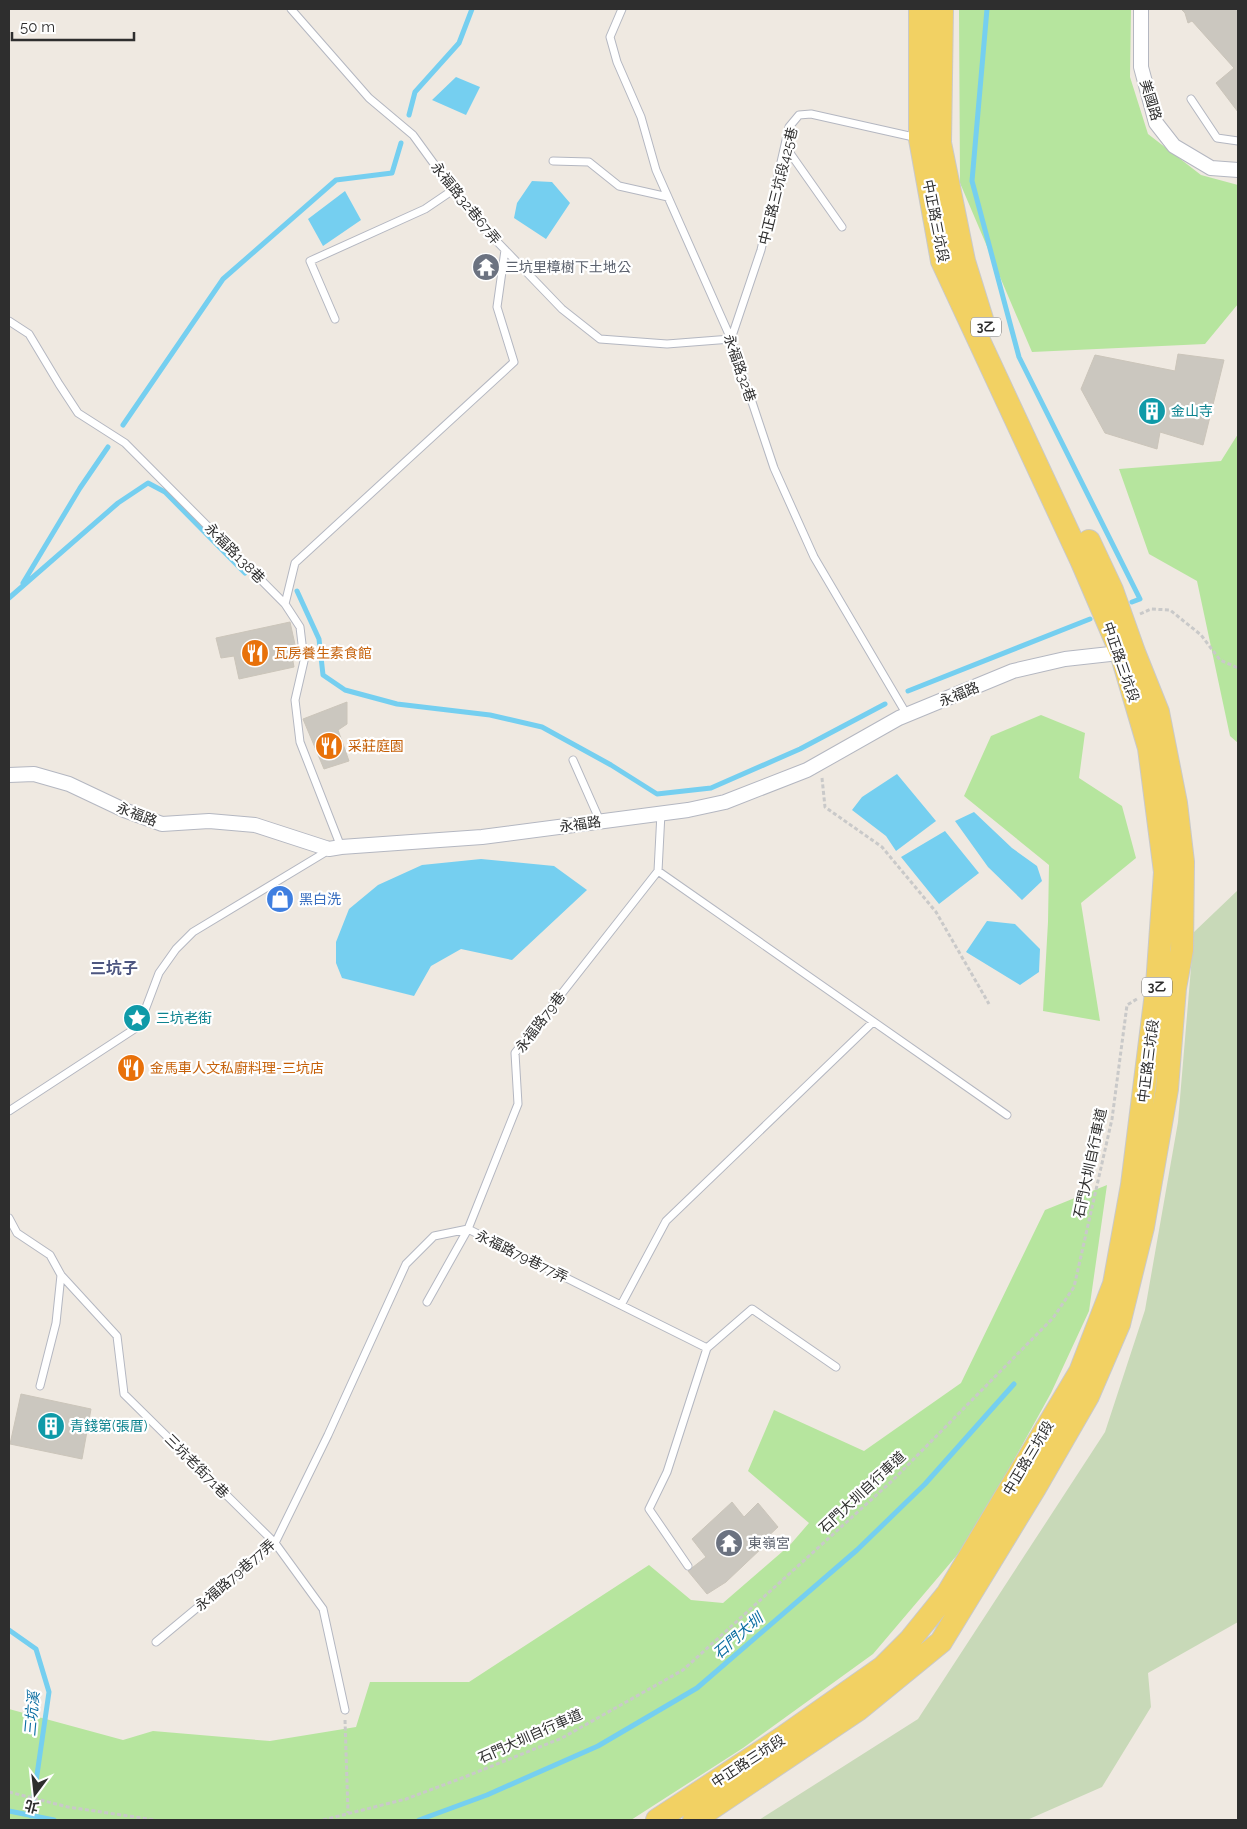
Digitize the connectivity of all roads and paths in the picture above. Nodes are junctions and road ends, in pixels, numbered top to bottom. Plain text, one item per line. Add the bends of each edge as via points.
1 (291, 9) edge
2 (622, 9) edge
3 (920, 9) edge
4 (942, 9) edge
5 (1141, 9) edge
6 (1191, 99) dead end
7 (930, 141) junction
8 (1238, 142) edge
9 (785, 146) junction
10 (553, 161) dead end
11 (1238, 170) edge
12 (453, 190) junction
13 (668, 197) junction
14 (842, 227) dead end
15 (505, 250) junction
16 (335, 319) dead end
17 (9, 321) edge
18 (731, 339) junction
19 (285, 604) junction
20 (1151, 609) dead end
21 (1127, 652) junction
22 (1238, 668) edge
23 (907, 715) junction
24 (573, 760) dead end
25 (820, 762) junction
26 (9, 775) edge
27 (661, 813) junction
28 (600, 821) junction
29 (335, 848) junction
30 (658, 871) junction
31 (1157, 985) junction
32 (989, 1004) dead end
33 (873, 1022) junction
34 (9, 1111) edge
35 (1007, 1115) dead end
36 (9, 1218) edge
37 (468, 1229) junction
38 (61, 1275) junction
39 (426, 1302) dead end
40 (621, 1304) junction
41 (708, 1348) junction
42 (836, 1367) dead end
43 (40, 1386) dead end
44 (276, 1543) junction
45 (688, 1566) dead end
46 (156, 1642) dead end
47 (344, 1710) joint
48 (9, 1792) edge
49 (348, 1813) junction
50 (155, 1820) edge
51 (323, 1820) edge
52 (657, 1820) edge
53 (694, 1820) edge

1 - 12 lane, 永福路32巷67弄 via 369,98 413,135
2 - 13 lane, 永福路32巷 via 610,37
3 - 7 main road, 中正路三坑段 / 3乙
4 - 7 main road, 中正路三坑段 / 3乙
5 - 11 street, 美國路 via 1141,68 1156,123 1174,146 1211,168
6 - 8 lane via 1218,138
7 - 9 lane, 中正路三坑段425巷 via 811,114 799,115 789,127
7 - 21 main road, 中正路三坑段 / 3乙 via 980,314 1112,590
9 - 14 lane
9 - 18 lane, 中正路三坑段425巷 via 761,250
10 - 13 lane via 589,162 619,186
12 - 15 lane, 永福路32巷67弄
12 - 16 lane via 426,209 310,261
13 - 18 lane, 永福路32巷
15 - 18 lane, 永福路32巷67弄 via 562,309 600,339 667,344
15 - 19 lane via 497,307 514,362 294,564
17 - 19 lane, 永福路138巷 via 29,334 78,413 125,443
18 - 23 lane, 永福路32巷 via 774,468 814,557
19 - 29 lane, 永福路138巷 via 300,627 304,661 294,700 300,742
20 - 22 path via 1170,610 1201,635 1220,660
21 - 23 street, 永福路 via 1065,659 1013,671
21 - 31 main road, 中正路三坑段 / 3乙 via 1149,748 1165,872
21 - 53 main road, 中正路三坑段 / 3乙 via 1158,712 1176,803 1183,862 1182,950 1175,988 1167,1089 1143,1227 1119,1324 1088,1396 941,1642 860,1709
23 - 25 street, 永福路
24 - 28 lane
25 - 27 street, 永福路 via 725,802
25 - 32 path via 825,808 882,847 894,861 936,912
26 - 29 street, 永福路 via 34,774 68,784 162,824 209,820 255,825
27 - 28 street, 永福路
27 - 30 lane
28 - 29 street, 永福路 via 482,837
29 - 34 lane via 193,932 159,973 139,1026
30 - 33 lane
30 - 37 lane, 永福路79巷 via 515,1053 518,1104
31 - 49 path, 石門大圳自行車道 via 1127,1005 1112,1118 1074,1287 1053,1318 893,1480 683,1670 562,1738 406,1799
31 - 52 main road, 中正路三坑段 / 3乙 via 1132,1185 1114,1284 1080,1372 948,1593 883,1667
33 - 35 lane
33 - 40 lane via 666,1220
36 - 38 lane, 三坑老街71巷 via 17,1232 50,1255
37 - 39 lane, 永福路79巷
37 - 40 lane, 永福路79巷77弄
37 - 44 lane, 永福路79巷77弄 via 434,1236 406,1264
38 - 43 lane via 56,1323
38 - 44 lane, 三坑老街71巷 via 117,1336 124,1394
40 - 41 lane, 永福路79巷77弄
41 - 42 lane via 752,1309
41 - 45 lane via 667,1472 649,1510
44 - 46 lane, 永福路79巷77弄
44 - 47 lane, 三坑老街71巷 via 323,1609
47 - 49 path
48 - 50 path via 68,1807
49 - 51 path, 石門大圳自行車道

